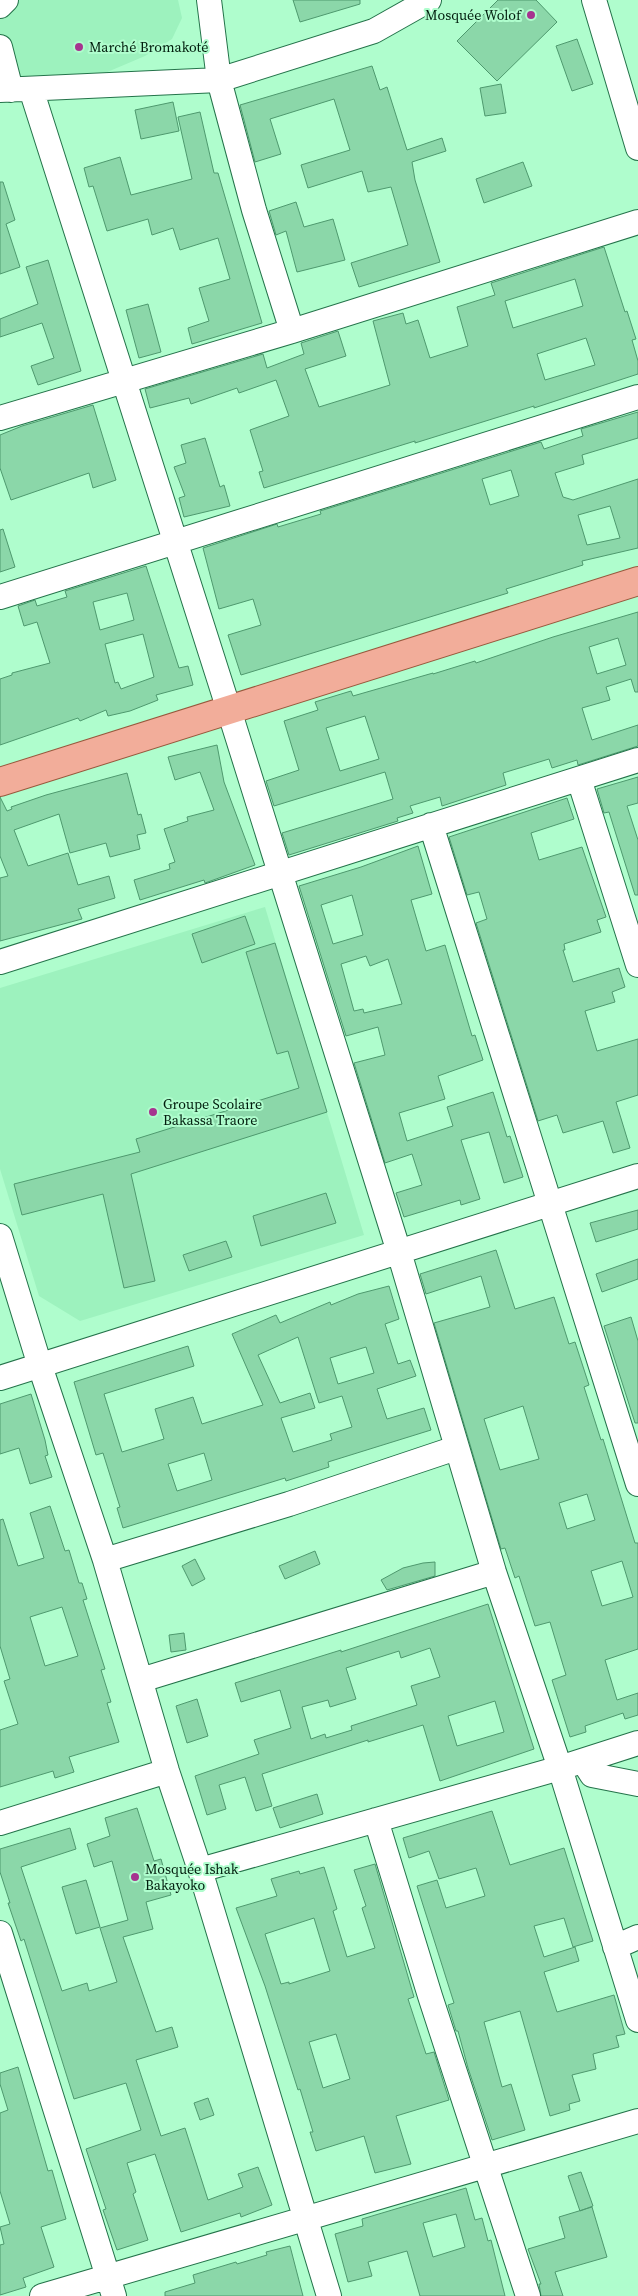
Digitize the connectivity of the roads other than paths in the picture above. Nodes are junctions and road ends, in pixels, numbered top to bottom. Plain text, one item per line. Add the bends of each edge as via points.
1 (6, 0) edge
2 (209, 0) edge
3 (429, 0) edge
4 (594, 0) edge
5 (0, 6) edge
6 (0, 48) edge
7 (219, 80) junction
8 (14, 90) edge
9 (638, 148) edge
10 (638, 222) edge
11 (292, 330) junction
12 (124, 381) junction
13 (638, 397) edge
14 (0, 418) edge
15 (174, 541) junction
16 (638, 581) edge
17 (0, 596) edge
18 (230, 710) junction
19 (638, 760) edge
20 (579, 779) junction
21 (0, 782) edge
22 (431, 825) junction
23 (280, 873) junction
24 (0, 962) edge
25 (638, 965) edge
26 (638, 1176) edge
27 (550, 1204) junction
28 (0, 1236) edge
29 (399, 1252) junction
30 (40, 1366) junction
31 (0, 1378) edge
32 (456, 1448) junction
33 (638, 1484) edge
34 (106, 1560) junction
35 (494, 1572) junction
36 (141, 1680) junction
37 (638, 1743) edge
38 (583, 1761) junction
39 (560, 1768) junction
40 (167, 1771) junction
41 (638, 1784) edge
42 (376, 1820) junction
43 (0, 1823) edge
44 (200, 1870) junction
45 (0, 1933) edge
46 (638, 1938) edge
47 (615, 1947) junction
48 (638, 2020) edge
49 (638, 2121) edge
50 (486, 2165) junction
51 (304, 2218) junction
52 (111, 2286) edge
53 (42, 2296) edge
54 (329, 2296) edge
55 (528, 2296) edge

1 - 5 street
2 - 7 street
3 - 7 street via 374,31
4 - 9 street
6 - 8 street
7 - 8 street
7 - 11 street via 254,210
8 - 12 street
10 - 11 street
11 - 12 street
12 - 14 street
12 - 15 street
13 - 15 street
15 - 17 street
15 - 18 street
16 - 18 main road
18 - 21 main road
18 - 23 street
19 - 20 street
20 - 22 street
20 - 25 street
22 - 23 street
22 - 27 street
23 - 24 street
23 - 29 street
26 - 27 street
27 - 29 street
27 - 33 street
28 - 30 street
29 - 30 street
29 - 32 street
30 - 31 street
30 - 34 street
32 - 34 street
32 - 35 street
34 - 36 street
35 - 36 street
35 - 39 street
36 - 40 street
37 - 38 street
38 - 39 street
38 - 41 street via 592,1775
39 - 42 street
39 - 47 street
40 - 43 street
40 - 44 street
42 - 44 street
42 - 50 street
44 - 51 street
45 - 52 street
46 - 47 street
47 - 48 street
49 - 50 street
50 - 51 street
50 - 55 street
51 - 52 street
51 - 54 street
52 - 53 street

